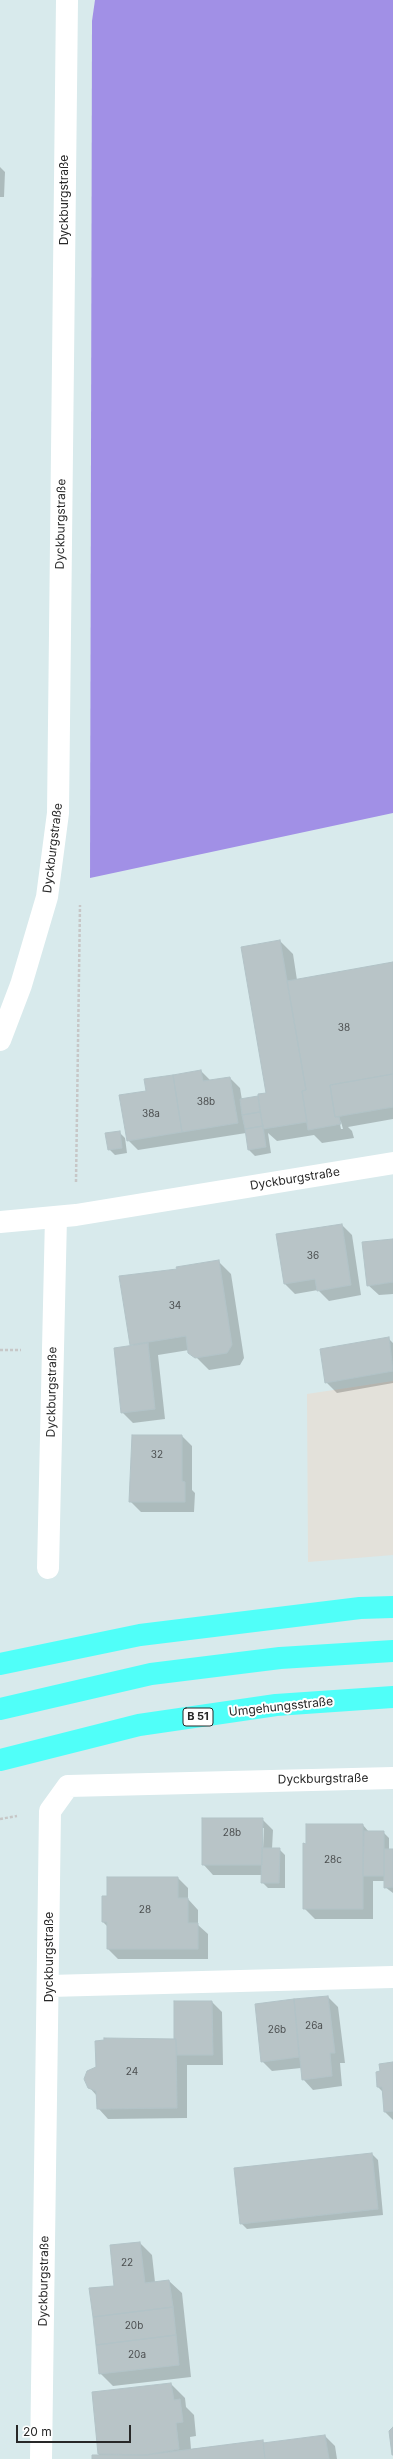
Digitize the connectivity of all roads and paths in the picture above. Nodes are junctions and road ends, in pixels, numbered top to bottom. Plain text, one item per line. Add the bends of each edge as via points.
1 (67, 0) edge
2 (0, 1040) edge
3 (393, 1163) edge
4 (56, 1217) junction
5 (0, 1222) edge
6 (48, 1568) dead end
7 (393, 1607) edge
8 (393, 1651) edge
9 (1, 1664) edge
10 (393, 1697) edge
11 (3, 1708) edge
12 (3, 1760) edge
13 (393, 1778) edge
14 (393, 1977) edge
15 (49, 1986) junction
16 (41, 2459) edge

1 - 2 street, Dyckburgstraße via 58,813 47,897 21,985
3 - 4 street, Dyckburgstraße
4 - 5 street, Dyckburgstraße
4 - 6 street, Dyckburgstraße
7 - 9 highway via 360,1608 140,1635
8 - 11 highway via 280,1658 151,1674
10 - 12 highway, Umgehungsstraße / B 51 via 276,1705 139,1725
13 - 15 street, Dyckburgstraße via 68,1786 50,1812
14 - 15 street
15 - 16 street, Dyckburgstraße

